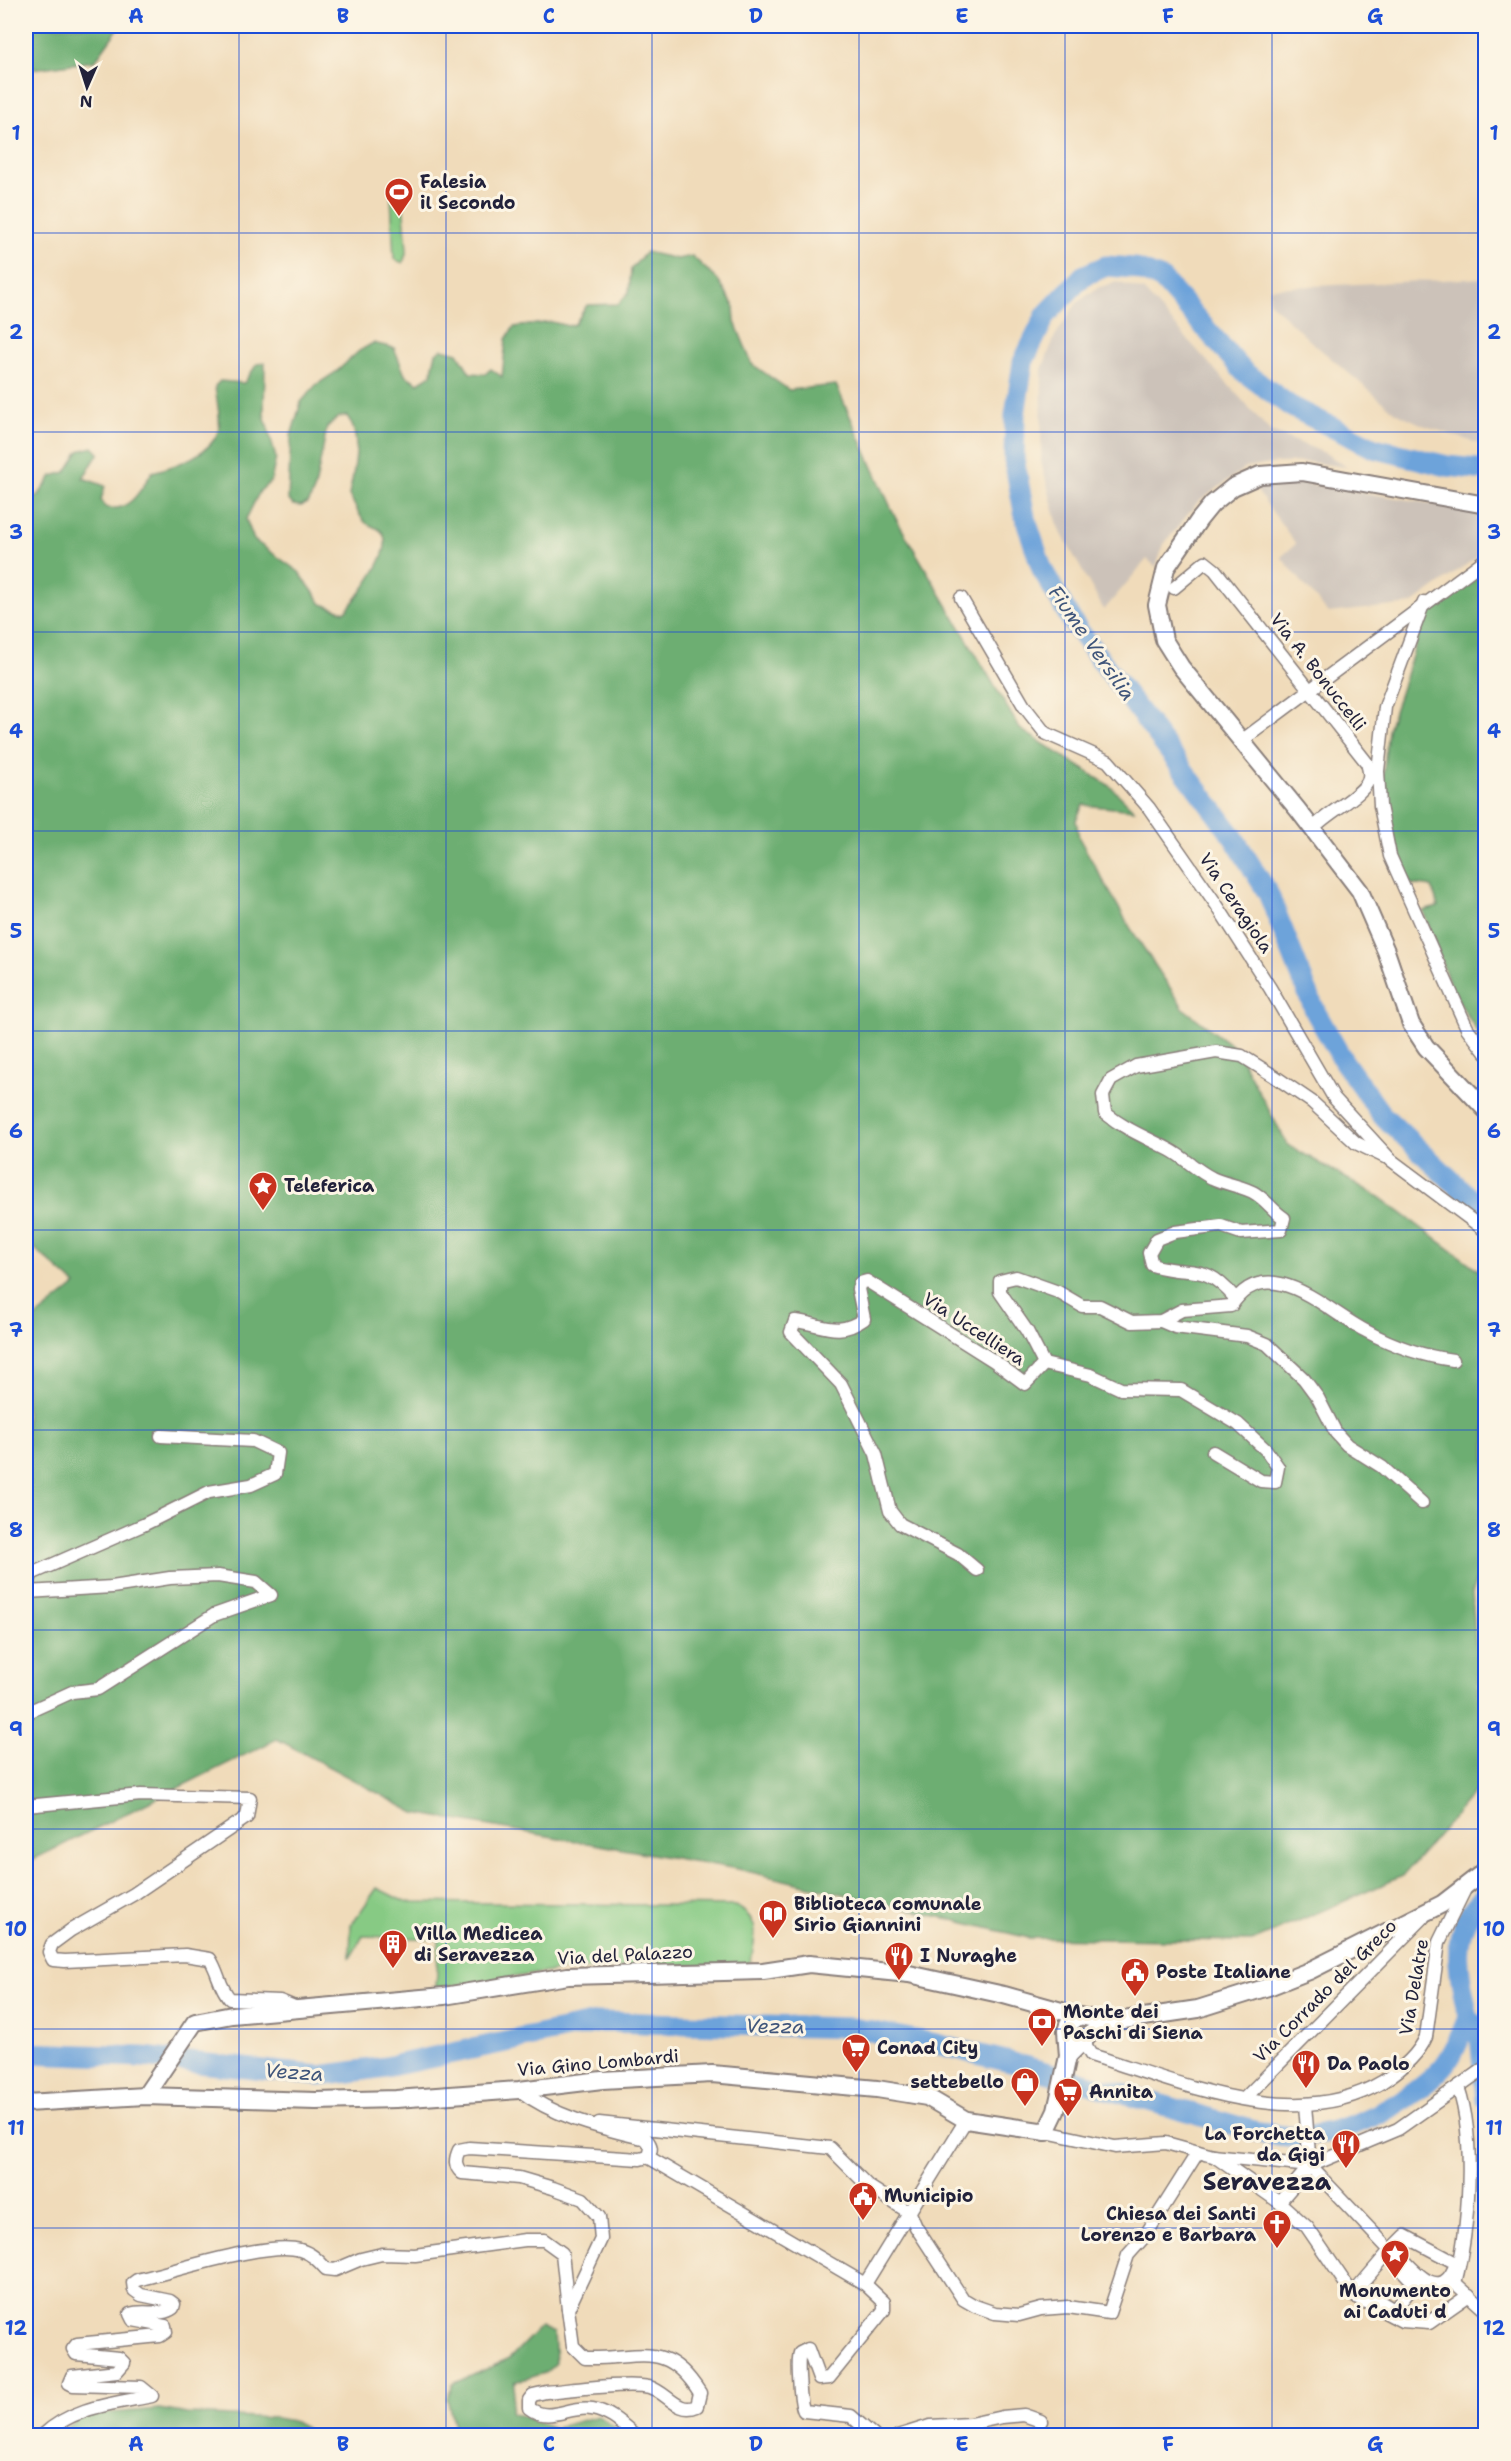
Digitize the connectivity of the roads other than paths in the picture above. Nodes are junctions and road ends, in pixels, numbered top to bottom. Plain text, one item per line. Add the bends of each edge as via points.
1 (1485, 505) edge
2 (1485, 559) edge
3 (1174, 588) dead end
4 (961, 598) dead end
5 (1424, 602) junction
6 (1309, 689) junction
7 (1240, 742) junction
8 (1312, 830) junction
9 (1485, 1053) edge
10 (1485, 1110) edge
11 (1391, 1160) junction
12 (1485, 1231) edge
13 (1236, 1299) junction
14 (1161, 1322) junction
15 (1453, 1360) dead end
16 (1044, 1364) junction
17 (161, 1436) dead end
18 (1213, 1452) dead end
19 (1422, 1503) dead end
20 (977, 1570) dead end
21 (26, 1713) edge
22 (26, 1806) edge
23 (1485, 1870) edge
24 (1465, 1888) junction
25 (1431, 1910) junction
26 (301, 2010) junction
27 (1078, 2016) junction
28 (1110, 2022) junction
29 (1086, 2037) junction
30 (1068, 2056) junction
31 (1485, 2067) edge
32 (1462, 2083) junction
33 (519, 2090) junction
34 (146, 2096) junction
35 (1245, 2098) junction
36 (26, 2103) edge
37 (1305, 2109) junction
38 (966, 2120) junction
39 (590, 2125) junction
40 (1046, 2132) junction
41 (1198, 2152) junction
42 (1213, 2156) junction
43 (648, 2157) junction
44 (1310, 2160) junction
45 (1279, 2202) junction
46 (910, 2213) junction
47 (1431, 2283) joint
48 (1455, 2283) junction
49 (865, 2284) junction
50 (1469, 2295) junction
51 (568, 2309) junction
52 (1394, 2310) joint
53 (1485, 2311) edge
54 (1041, 2421) dead end
55 (42, 2436) edge
56 (636, 2436) edge
57 (874, 2436) edge
58 (897, 2436) edge

1 - 7 main road via 1302,472 1260,476 1233,487 1212,504 1173,555 1157,605 1164,640
2 - 5 street
3 - 6 street, Via A. Bonuccelli via 1205,562
4 - 11 street, Via Ceragiola via 1024,706 1045,733 1108,761 1135,789 1228,922 1334,1098
5 - 6 street
5 - 9 street via 1385,707 1378,771 1380,806 1390,856 1467,1028
6 - 7 street
6 - 8 street, Via A. Bonuccelli via 1367,763 1370,779 1364,789
7 - 8 main road
8 - 10 main road via 1360,891 1411,1024 1426,1047
11 - 12 street, Via Ceragiola
11 - 13 street via 1356,1143 1312,1102 1242,1056 1216,1052 1136,1066 1111,1080 1103,1095 1105,1113 1118,1124 1170,1150 1200,1172 1228,1186 1255,1193 1284,1218 1281,1230 1241,1233 1221,1226 1175,1232 1157,1239 1149,1253 1152,1265 1169,1270 1194,1269 1219,1280
13 - 14 street, Via Uccelliera via 1231,1306 1182,1310
13 - 15 street, Via Uccelliera via 1260,1283 1293,1287 1394,1345 1422,1356
14 - 16 street, Via Uccelliera via 1132,1322 1100,1306 1082,1306 1058,1292 1007,1277 1000,1281 1000,1292
14 - 19 street via 1175,1328 1247,1336 1267,1344 1304,1379 1347,1445 1383,1467
16 - 18 street via 1091,1375 1121,1389 1181,1390 1238,1424 1266,1450 1278,1467 1275,1482 1261,1481
16 - 20 street, Via Uccelliera via 1025,1384 867,1281 860,1283 858,1289 864,1318 852,1327 832,1330 795,1321 791,1326 791,1332 841,1384 864,1426 876,1454 890,1511 900,1524 958,1554
17 - 21 street via 253,1441 278,1453 275,1474 251,1485 209,1492 31,1574 27,1592 218,1576 256,1582 271,1595 214,1615 98,1689 72,1692
22 - 26 street via 141,1795 250,1798 247,1817 232,1829 71,1930 52,1944 49,1952 53,1959 65,1961 185,1955 210,1959 221,1990 230,1999 280,2001
23 - 24 main road
24 - 25 main road
24 - 37 street, Via Delatre via 1439,1942 1422,2046 1392,2075 1363,2092
25 - 28 main road via 1271,1986 1198,2009
25 - 35 street, Via Corrado del Greco
26 - 27 main road, Via del Palazzo via 444,1996 568,1976 764,1971 809,1964 909,1974
26 - 34 main road, Via del Palazzo via 195,2022
27 - 28 main road, Via del Palazzo
27 - 29 main road via 1086,2024
27 - 30 main road via 1066,2031
28 - 29 main road
29 - 30 main road
29 - 35 street, Via Delatre via 1091,2055 1234,2099
30 - 40 main road
31 - 32 street
32 - 44 street via 1398,2129
32 - 48 street via 1468,2174 1462,2256
33 - 34 main road, Via Gino Lombardi via 396,2099
33 - 38 main road, Via Gino Lombardi via 602,2080 712,2074 877,2088 927,2097
33 - 39 street via 535,2102
34 - 36 main road, Via Gino Lombardi
35 - 37 street, Via Delatre
37 - 44 street
38 - 40 main road, Via Gino Lombardi
38 - 46 street
39 - 43 street via 646,2139 651,2151
39 - 46 street via 604,2121 830,2148 868,2186
40 - 41 street via 1115,2147 1166,2143
41 - 42 street
41 - 46 street via 1128,2255 1110,2313 1068,2307 1019,2315 975,2306 963,2299
42 - 44 street
42 - 45 street
43 - 49 street
43 - 51 street via 459,2150 455,2159 462,2173 519,2178 553,2188 583,2199 599,2217 601,2239
44 - 45 street
44 - 48 street via 1420,2282 1434,2288
45 - 50 street via 1307,2227 1354,2296 1402,2321 1429,2324
46 - 49 street
47 - 47 street via 1421,2278 1393,2248 1405,2236 1456,2263 1449,2278
48 - 50 street
49 - 57 street via 884,2302 884,2310 829,2378 819,2379 808,2349 800,2353 797,2362 800,2405 804,2411 851,2416
50 - 53 street
51 - 55 street via 562,2253 544,2240 415,2255 382,2254 334,2270 326,2269 316,2258 298,2249 243,2252 133,2283 134,2290 141,2295 174,2304 168,2312 130,2314 133,2320 165,2326 166,2332 160,2336 77,2344 73,2349 76,2354 119,2358 124,2363 117,2370 72,2376 69,2383 141,2387 152,2396 80,2410
51 - 56 street via 573,2346 585,2358 654,2355 672,2361 687,2372 700,2393 697,2406 682,2409 666,2395 648,2387 546,2392 533,2395 529,2408 546,2416 590,2408 610,2414
52 - 52 street via 1415,2284 1387,2254 1358,2288
54 - 58 street via 1024,2415 1002,2417 930,2426

